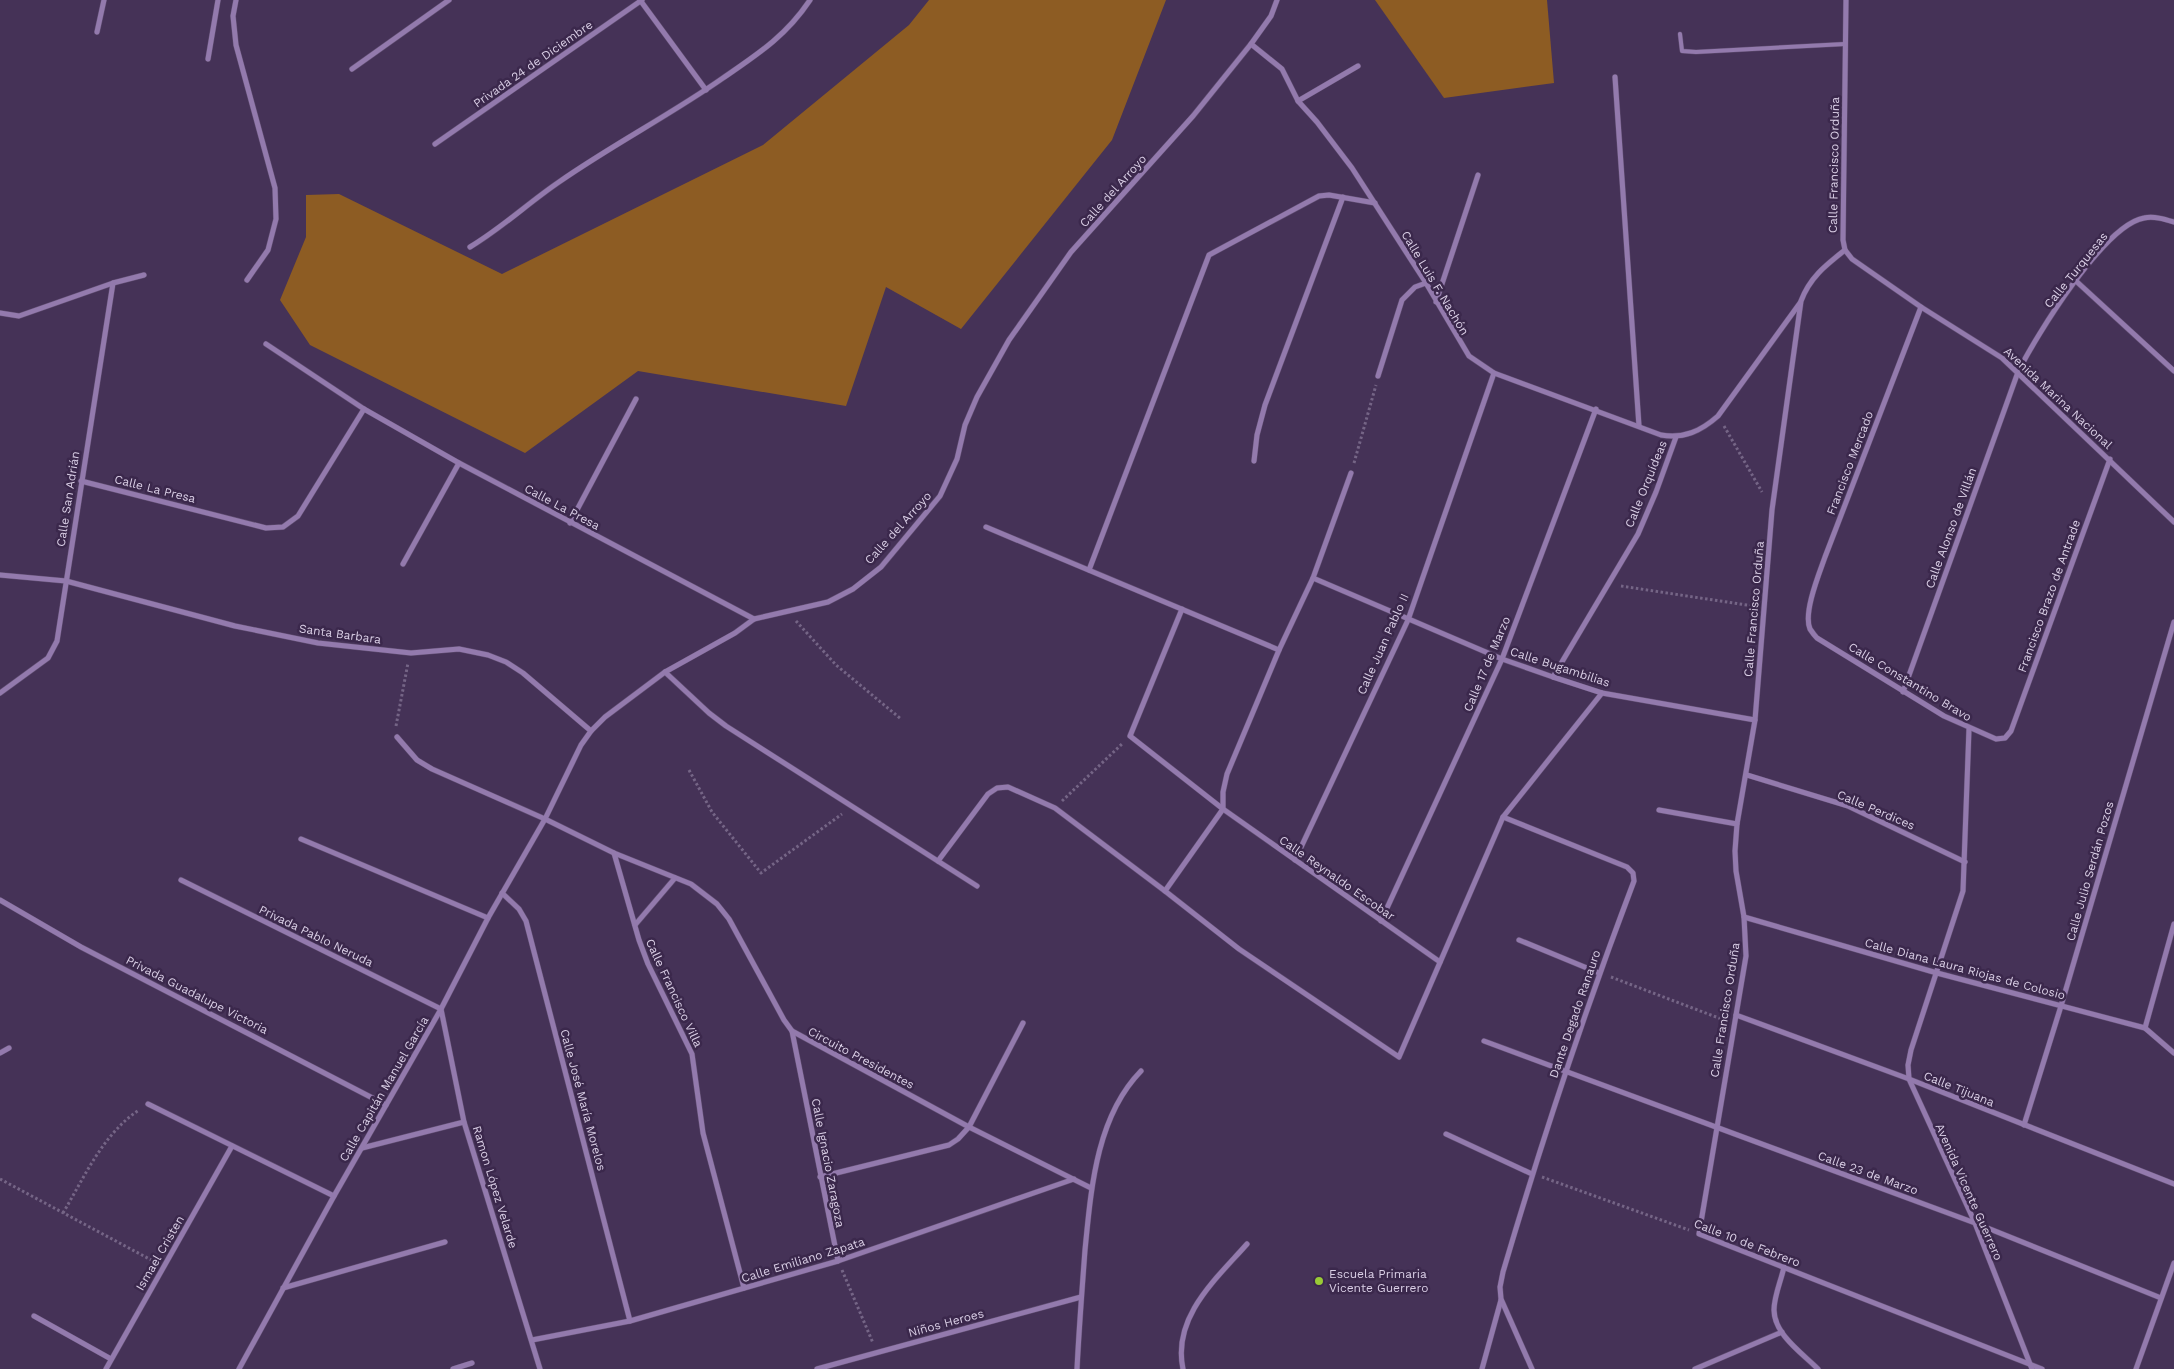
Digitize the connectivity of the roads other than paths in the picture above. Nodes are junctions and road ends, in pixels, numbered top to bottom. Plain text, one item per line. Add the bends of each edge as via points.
1 (104, 0) edge
2 (218, 0) edge
3 (236, 0) edge
4 (449, 0) edge
5 (641, 0) edge
6 (810, 0) edge
7 (1277, 0) edge
8 (1846, 0) edge
9 (97, 32) dead end
10 (1680, 34) dead end
11 (1251, 44) junction
12 (1845, 44) junction
13 (208, 58) dead end
14 (1358, 66) dead end
15 (352, 69) dead end
16 (1616, 77) dead end
17 (706, 90) junction
18 (1298, 101) junction
19 (435, 144) dead end
20 (1478, 176) dead end
21 (1343, 196) junction
22 (1375, 203) junction
23 (2174, 222) edge
24 (470, 247) dead end
25 (1845, 250) junction
26 (144, 275) dead end
27 (248, 280) dead end
28 (2076, 281) junction
29 (113, 283) junction
30 (1426, 283) junction
31 (1801, 301) junction
32 (1436, 302) junction
33 (1921, 307) junction
34 (0, 313) edge
35 (266, 344) dead end
36 (2174, 371) edge
37 (2018, 372) junction
38 (1494, 374) junction
39 (1378, 376) road end
40 (636, 399) dead end
41 (364, 409) junction
42 (1596, 409) junction
43 (1639, 426) junction
44 (1676, 437) junction
45 (2110, 459) junction
46 (1254, 461) dead end
47 (459, 463) junction
48 (1351, 473) road end
49 (80, 481) junction
50 (2174, 522) edge
51 (570, 523) junction
52 (986, 527) dead end
53 (403, 564) dead end
54 (1089, 570) junction
55 (0, 576) edge
56 (1313, 578) junction
57 (66, 581) junction
58 (1182, 609) junction
59 (754, 619) junction
60 (1408, 620) junction
61 (2174, 622) edge
62 (1810, 629) joint
63 (1279, 650) junction
64 (1502, 660) junction
65 (665, 672) junction
66 (1553, 677) junction
67 (1903, 692) junction
68 (0, 693) edge
69 (1602, 693) junction
70 (1755, 720) junction
71 (1969, 729) junction
72 (591, 731) junction
73 (398, 737) road end
74 (2005, 738) joint
75 (1747, 775) junction
76 (1223, 809) junction
77 (1659, 810) dead end
78 (1503, 817) junction
79 (545, 819) junction
80 (1737, 824) junction
81 (301, 839) dead end
82 (614, 853) junction
83 (1295, 860) junction
84 (938, 861) junction
85 (1965, 862) junction
86 (675, 878) junction
87 (181, 880) dead end
88 (976, 886) dead end
89 (1165, 891) junction
90 (502, 893) junction
91 (0, 900) edge
92 (488, 918) junction
93 (1744, 918) junction
94 (1381, 921) junction
95 (2174, 924) edge
96 (635, 925) junction
97 (1519, 940) dead end
98 (1440, 962) junction
99 (1599, 972) junction
100 (1937, 973) junction
101 (2061, 1006) junction
102 (441, 1009) junction
103 (1736, 1015) junction
104 (1023, 1022) dead end
105 (2145, 1028) junction
106 (792, 1031) junction
107 (1484, 1041) dead end
108 (10, 1048) dead end
109 (0, 1053) edge
110 (2174, 1053) edge
111 (1141, 1071) dead end
112 (1566, 1073) junction
113 (1908, 1079) junction
114 (148, 1104) road end
115 (386, 1105) junction
116 (464, 1122) junction
117 (2024, 1125) junction
118 (969, 1127) junction
119 (1716, 1127) junction
120 (1446, 1134) dead end
121 (232, 1146) junction
122 (362, 1148) junction
123 (1532, 1174) junction
124 (820, 1177) junction
125 (1074, 1179) junction
126 (2174, 1184) edge
127 (1091, 1188) junction
128 (334, 1196) junction
129 (1975, 1223) junction
130 (1699, 1234) joint
131 (445, 1242) dead end
132 (1247, 1244) dead end
133 (838, 1261) junction
134 (2174, 1263) edge
135 (1784, 1268) junction
136 (283, 1288) junction
137 (744, 1288) junction
138 (1081, 1297) junction
139 (2161, 1298) junction
140 (1501, 1299) junction
141 (34, 1316) dead end
142 (630, 1321) junction
143 (1782, 1332) junction
144 (532, 1340) junction
145 (111, 1359) junction
146 (472, 1363) dead end
147 (2031, 1367) edge
148 (106, 1369) edge
149 (239, 1369) edge
150 (453, 1369) edge
151 (540, 1369) edge
152 (817, 1369) edge
153 (1077, 1369) edge
154 (1183, 1369) edge
155 (1482, 1369) edge
156 (1532, 1369) edge
157 (1695, 1369) edge
158 (1818, 1369) edge
159 (2042, 1369) edge
160 (2136, 1369) edge

1 - 9 street
2 - 13 street
3 - 27 street via 233,16 236,45 275,188 276,219 268,250
4 - 15 street
5 - 17 street
5 - 19 street, Privada 24 de Diciembre
6 - 17 street via 771,45
7 - 11 street, Calle del Arroyo via 1271,16
8 - 12 street, Calle Francisco Orduña
10 - 12 lane via 1682,51 1696,52
11 - 18 street, Calle Luis F. Nachón via 1282,69
11 - 59 street, Calle del Arroyo via 1194,116 1071,252 1009,340 977,397 965,425 958,459 940,496 881,567 853,589 828,602
12 - 25 street, Calle Francisco Orduña
14 - 18 street
16 - 43 street
17 - 24 street via 558,182
18 - 22 street, Calle Luis F. Nachón via 1352,168
20 - 32 street
21 - 22 street
21 - 46 street via 1265,405
21 - 54 street via 1319,196 1209,255
22 - 30 street, Calle Luis F. Nachón
23 - 28 street, Calle Turquesas via 2142,218 2125,227
25 - 31 street, Calle Francisco Orduña via 1822,267
25 - 33 street, Avenida Marina Nacional via 1852,259
26 - 29 street
28 - 36 street
28 - 37 street, Calle Turquesas via 2048,320
29 - 34 street via 19,316
29 - 49 street, Calle San Adrián
30 - 32 street, Calle Luis F. Nachón
30 - 39 street via 1415,287 1402,300
31 - 44 street, Calle Orquídeas via 1718,416 1695,432
31 - 70 street, Calle Francisco Orduña via 1772,510
32 - 38 street, Calle Luis F. Nachón via 1469,356
33 - 37 street, Avenida Marina Nacional via 1987,346
33 - 62 street, Francisco Mercado via 1825,557 1808,618
35 - 41 street, Calle La Presa
37 - 45 street, Avenida Marina Nacional
37 - 67 street, Calle Alonso de Villán
38 - 42 street, Calle Luis F. Nachón
38 - 60 street, Calle Juan Pablo II
40 - 51 street
41 - 47 street, Calle La Presa
41 - 49 street, Calle La Presa via 298,516 283,527 266,528
42 - 43 street, Calle Luis F. Nachón
42 - 64 street, Calle 17 de Marzo
43 - 44 street, Calle Luis F. Nachón
44 - 66 street, Calle Orquídeas via 1638,534
45 - 50 street, Avenida Marina Nacional
45 - 74 street, Francisco Brazo de Antrade via 2011,731
47 - 51 street, Calle La Presa
47 - 53 street
48 - 56 street
49 - 57 street, Calle San Adrián
51 - 59 street, Calle La Presa
52 - 54 street
54 - 58 street
55 - 57 street, Santa Barbara
56 - 60 street, Calle Bugambilias
56 - 63 street
57 - 68 street, Calle San Adrián via 57,641 48,658
57 - 72 street, Santa Barbara via 254,630 318,643 411,653 459,648 488,655 522,673
58 - 63 street
58 - 76 street, Calle Reynaldo Escobar via 1130,736
59 - 65 street, Calle del Arroyo
60 - 64 street, Calle Bugambilias
60 - 83 street, Calle Juan Pablo II
61 - 101 street, Calle Julio Serdán Pozos
62 - 67 street, Calle Constantino Bravo via 1818,638
63 - 76 street via 1226,774
64 - 66 street, Calle Bugambilias
64 - 94 street, Calle 17 de Marzo
65 - 72 street, Calle del Arroyo
65 - 84 street via 726,726
66 - 69 street, Calle Bugambilias
67 - 71 street, Calle Constantino Bravo
69 - 70 street, Calle Bugambilias
69 - 78 street
70 - 75 street, Calle Francisco Orduña
71 - 74 street, Calle Constantino Bravo via 1996,739
71 - 85 street
72 - 79 street, Calle del Arroyo
73 - 79 street, Circuito Presidentes via 417,760 432,769
75 - 80 street, Calle Francisco Orduña
75 - 85 street, Calle Perdices via 1848,806
76 - 83 street, Calle Reynaldo Escobar
76 - 89 street
77 - 80 street
78 - 98 street
78 - 99 street, Dante Degado Ranauro via 1633,873 1634,881
79 - 82 street, Circuito Presidentes
79 - 90 street, Calle Capitán Manuel García
80 - 93 street, Calle Francisco Orduña via 1736,871
81 - 92 street
82 - 86 street, Circuito Presidentes
82 - 96 street, Calle Francisco Villa
83 - 94 street, Calle Reynaldo Escobar
84 - 88 street
84 - 89 street via 988,794 997,788 1008,787 1055,808
85 - 100 street via 1963,891
86 - 96 street
86 - 106 street, Circuito Presidentes via 706,894 729,919
87 - 102 street, Privada Pablo Neruda
89 - 98 street via 1239,949 1399,1057
90 - 92 street, Calle Capitán Manuel García
90 - 142 street, Calle José María Morelos via 526,921
91 - 115 street, Privada Guadalupe Victoria via 81,947
92 - 102 street, Calle Capitán Manuel García
93 - 100 street, Calle Diana Laura Riojas de Colosio
93 - 103 street, Calle Francisco Orduña via 1746,956
94 - 98 street, Calle Reynaldo Escobar
95 - 105 street
96 - 137 street, Calle Francisco Villa via 648,964 692,1054 703,1133
97 - 99 street
99 - 112 street, Dante Degado Ranauro
100 - 101 street, Calle Diana Laura Riojas de Colosio
100 - 113 street via 1912,1050
101 - 105 street, Calle Diana Laura Riojas de Colosio
101 - 117 street, Calle Julio Serdán Pozos
102 - 115 street, Calle Capitán Manuel García
102 - 116 street, Ramon López Velarde
103 - 113 street, Calle Tijuana
103 - 119 street, Calle Francisco Orduña
104 - 118 street
105 - 110 street, Calle Diana Laura Riojas de Colosio
106 - 118 street, Circuito Presidentes
106 - 124 street, Calle Ignacio Zaragoza
107 - 112 street
108 - 109 street
111 - 127 street via 1126,1088 1108,1127
112 - 119 street, Calle 23 de Marzo
112 - 123 street, Dante Degado Ranauro
113 - 117 street, Calle Tijuana
113 - 129 street, Avenida Vicente Guerrero
114 - 121 street
115 - 122 street, Calle Capitán Manuel García
116 - 122 street
116 - 144 street, Ramon López Velarde
117 - 126 street, Calle Tijuana
118 - 124 street via 949,1145
118 - 125 street, Circuito Presidentes
119 - 129 street, Calle 23 de Marzo
119 - 130 street, Calle Francisco Orduña
120 - 123 street
121 - 128 street
121 - 145 street, Ismael Cristen
122 - 128 street, Calle Capitán Manuel García
123 - 140 street, Dante Degado Ranauro via 1503,1272
124 - 133 street, Calle Ignacio Zaragoza
125 - 127 street, Circuito Presidentes
125 - 133 street, Calle Emiliano Zapata
127 - 138 street
128 - 136 street, Calle Capitán Manuel García
129 - 139 street, Calle 23 de Marzo
129 - 147 street, Avenida Vicente Guerrero
130 - 135 street, Calle 10 de Febrero
131 - 136 street
132 - 154 street via 1202,1295 1190,1314 1183,1338
133 - 137 street, Calle Emiliano Zapata
134 - 139 street
135 - 143 street via 1774,1308 1775,1320
135 - 147 street, Calle 10 de Febrero
136 - 149 street, Calle Capitán Manuel García
137 - 142 street, Calle Emiliano Zapata
138 - 152 street, Niños Heroes
138 - 153 street
139 - 160 street
140 - 155 street
140 - 156 street
141 - 145 street
142 - 144 street, Calle Emiliano Zapata
143 - 157 street
143 - 158 street
144 - 151 street, Ramon López Velarde
145 - 148 street, Ismael Cristen
146 - 150 street
147 - 159 street, Calle 10 de Febrero

